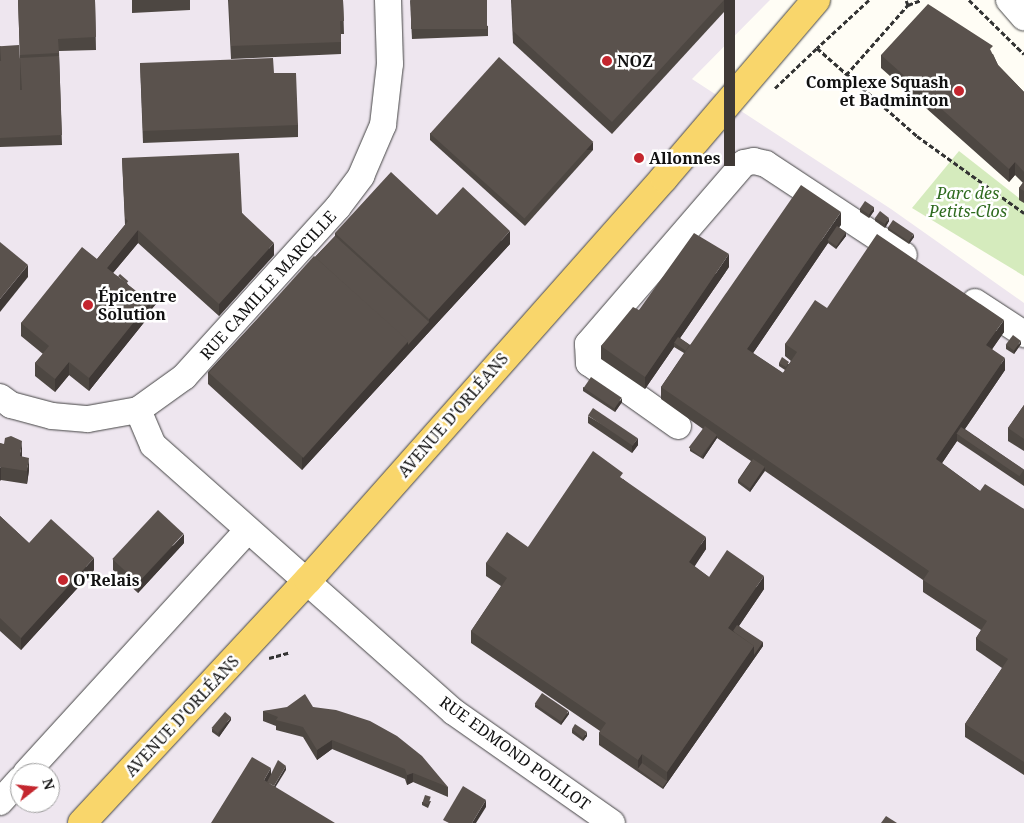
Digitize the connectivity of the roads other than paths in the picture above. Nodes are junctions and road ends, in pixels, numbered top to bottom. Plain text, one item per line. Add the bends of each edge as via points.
1 (388, 0) edge
2 (816, 0) edge
3 (1009, 0) edge
4 (1024, 17) edge
5 (924, 268) edge
6 (957, 290) edge
7 (1024, 334) edge
8 (0, 397) edge
9 (138, 410) junction
10 (678, 426) dead end
11 (248, 530) junction
12 (308, 580) junction
13 (35, 763) edge
14 (10, 791) edge
15 (0, 802) edge
16 (82, 823) edge
17 (612, 823) edge

1 - 9 street, RUE CAMILLE MARCILLE via 390,64 383,125 361,176 338,207 184,377
2 - 12 main road, AVENUE D'ORLÉANS via 664,178
3 - 4 street
5 - 10 street via 766,164 744,163 588,344 589,363
6 - 7 street
8 - 9 street, RUE CAMILLE MARCILLE via 11,406 52,416 88,419
9 - 11 street, RUE EDMOND POILLOT via 153,444
11 - 12 street, RUE EDMOND POILLOT
11 - 13 street
12 - 16 main road, AVENUE D'ORLÉANS
12 - 17 street, RUE EDMOND POILLOT via 454,712
14 - 15 street

